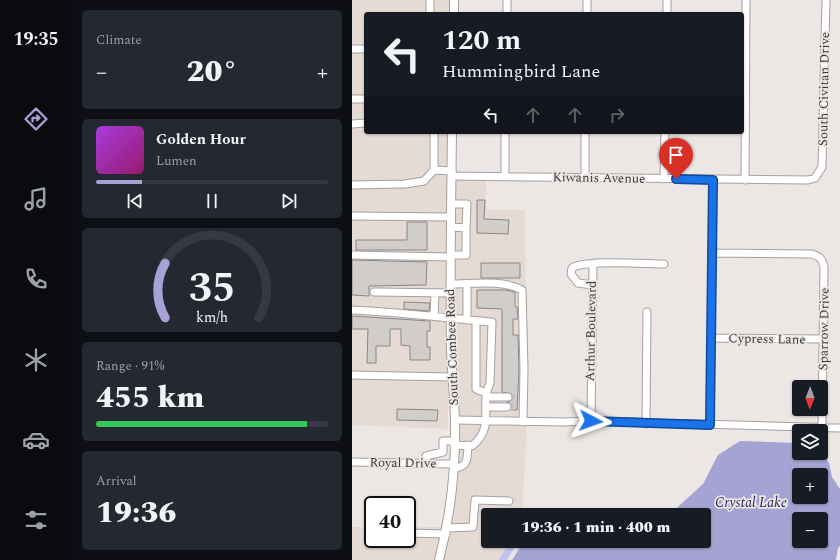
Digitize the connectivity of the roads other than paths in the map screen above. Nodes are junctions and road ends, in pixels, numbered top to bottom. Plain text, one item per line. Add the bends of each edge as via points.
1 (430, 0) edge
2 (454, 0) edge
3 (507, 0) edge
4 (587, 0) edge
5 (667, 0) edge
6 (746, 0) edge
7 (826, 0) edge
8 (430, 12) edge
9 (454, 12) edge
10 (507, 12) edge
11 (587, 12) edge
12 (667, 12) edge
13 (352, 49) edge
14 (364, 49) edge
15 (352, 99) edge
16 (364, 99) edge
17 (364, 123) edge
18 (352, 124) edge
19 (434, 134) edge
20 (452, 134) edge
21 (505, 134) edge
22 (585, 134) edge
23 (665, 134) edge
24 (434, 170) junction
25 (452, 173) junction
26 (817, 176) joint
27 (504, 177) junction
28 (586, 177) junction
29 (664, 179) junction
30 (713, 180) junction
31 (745, 180) junction
32 (352, 185) edge
33 (451, 204) junction
34 (352, 216) edge
35 (451, 217) junction
36 (450, 227) junction
37 (466, 228) junction
38 (713, 253) junction
39 (352, 255) edge
40 (450, 256) junction
41 (593, 264) junction
42 (664, 264) dead end
43 (450, 284) junction
44 (467, 284) junction
45 (592, 285) junction
46 (374, 292) dead end
47 (435, 293) junction
48 (450, 293) junction
49 (352, 310) edge
50 (647, 312) dead end
51 (434, 316) junction
52 (451, 319) junction
53 (467, 320) junction
54 (476, 321) junction
55 (711, 338) junction
56 (824, 339) junction
57 (352, 376) edge
58 (452, 377) junction
59 (486, 395) junction
60 (508, 397) tunnel mouth
61 (486, 407) junction
62 (507, 407) tunnel mouth
63 (517, 407) dead end
64 (523, 414) junction
65 (455, 420) junction
66 (486, 421) junction
67 (591, 421) junction
68 (523, 422) junction
69 (646, 424) junction
70 (822, 424) edge
71 (710, 425) junction
72 (792, 427) edge
73 (828, 428) edge
74 (840, 428) edge
75 (454, 443) junction
76 (468, 445) junction
77 (352, 462) edge
78 (426, 463) junction
79 (454, 466) junction
80 (509, 501) dead end
81 (446, 531) junction
82 (416, 533) edge
83 (439, 560) edge

1 - 8 street
2 - 9 main road
3 - 10 street
4 - 11 street
5 - 12 street
6 - 31 street
7 - 26 street, South Civitan Drive via 822,167
13 - 14 street
15 - 16 street
17 - 18 street
19 - 24 street
20 - 25 main road, South Combee Road
21 - 27 street
22 - 28 street
23 - 29 street
24 - 25 street, Kiwanis Avenue
24 - 32 street via 424,181
25 - 27 street, Kiwanis Avenue
25 - 33 main road, South Combee Road
26 - 31 street, Kiwanis Avenue via 808,180
27 - 28 street, Kiwanis Avenue
28 - 29 street, Kiwanis Avenue
29 - 30 street, Kiwanis Avenue
30 - 31 street, Kiwanis Avenue
30 - 38 street
33 - 35 main road, South Combee Road
33 - 37 street via 467,204
34 - 35 street
35 - 36 main road, South Combee Road
36 - 37 street
36 - 40 main road, South Combee Road
37 - 40 street via 466,255
38 - 55 street
38 - 56 street, Sparrow Drive via 819,256 824,267
39 - 40 street
40 - 43 main road, South Combee Road
41 - 42 street
41 - 45 street, Arthur Boulevard
41 - 45 street via 576,265 572,268 571,274 578,283
43 - 44 street
43 - 48 main road, South Combee Road
44 - 53 street
44 - 64 street via 500,283 522,290 524,370 520,397
45 - 67 street, Arthur Boulevard
46 - 47 street
47 - 48 street
47 - 51 street
48 - 52 main road, South Combee Road
49 - 51 street
50 - 69 street
51 - 52 street
52 - 53 street
52 - 58 main road, South Combee Road
53 - 54 street
54 - 59 street via 476,390
54 - 59 street via 492,322 490,383
55 - 56 street, Cypress Lane
55 - 71 street
56 - 70 street, Sparrow Drive
57 - 58 street
58 - 65 main road, South Combee Road
59 - 60 street
59 - 61 street
61 - 62 street
61 - 66 street
63 - 64 street
64 - 68 street
65 - 66 street
65 - 75 main road, South Combee Road
66 - 68 street
66 - 76 street via 486,429 482,436 472,446
67 - 68 street
67 - 69 street
69 - 71 street
71 - 72 street
73 - 74 street
75 - 76 street
75 - 78 street via 443,441 443,452 426,456
75 - 79 main road, South Combee Road
76 - 79 street via 467,462 465,465
77 - 78 street, Royal Drive
78 - 79 street, Royal Drive
79 - 81 main road, South Combee Road
80 - 81 street via 474,500 472,527
81 - 82 street
81 - 83 main road, South Combee Road

